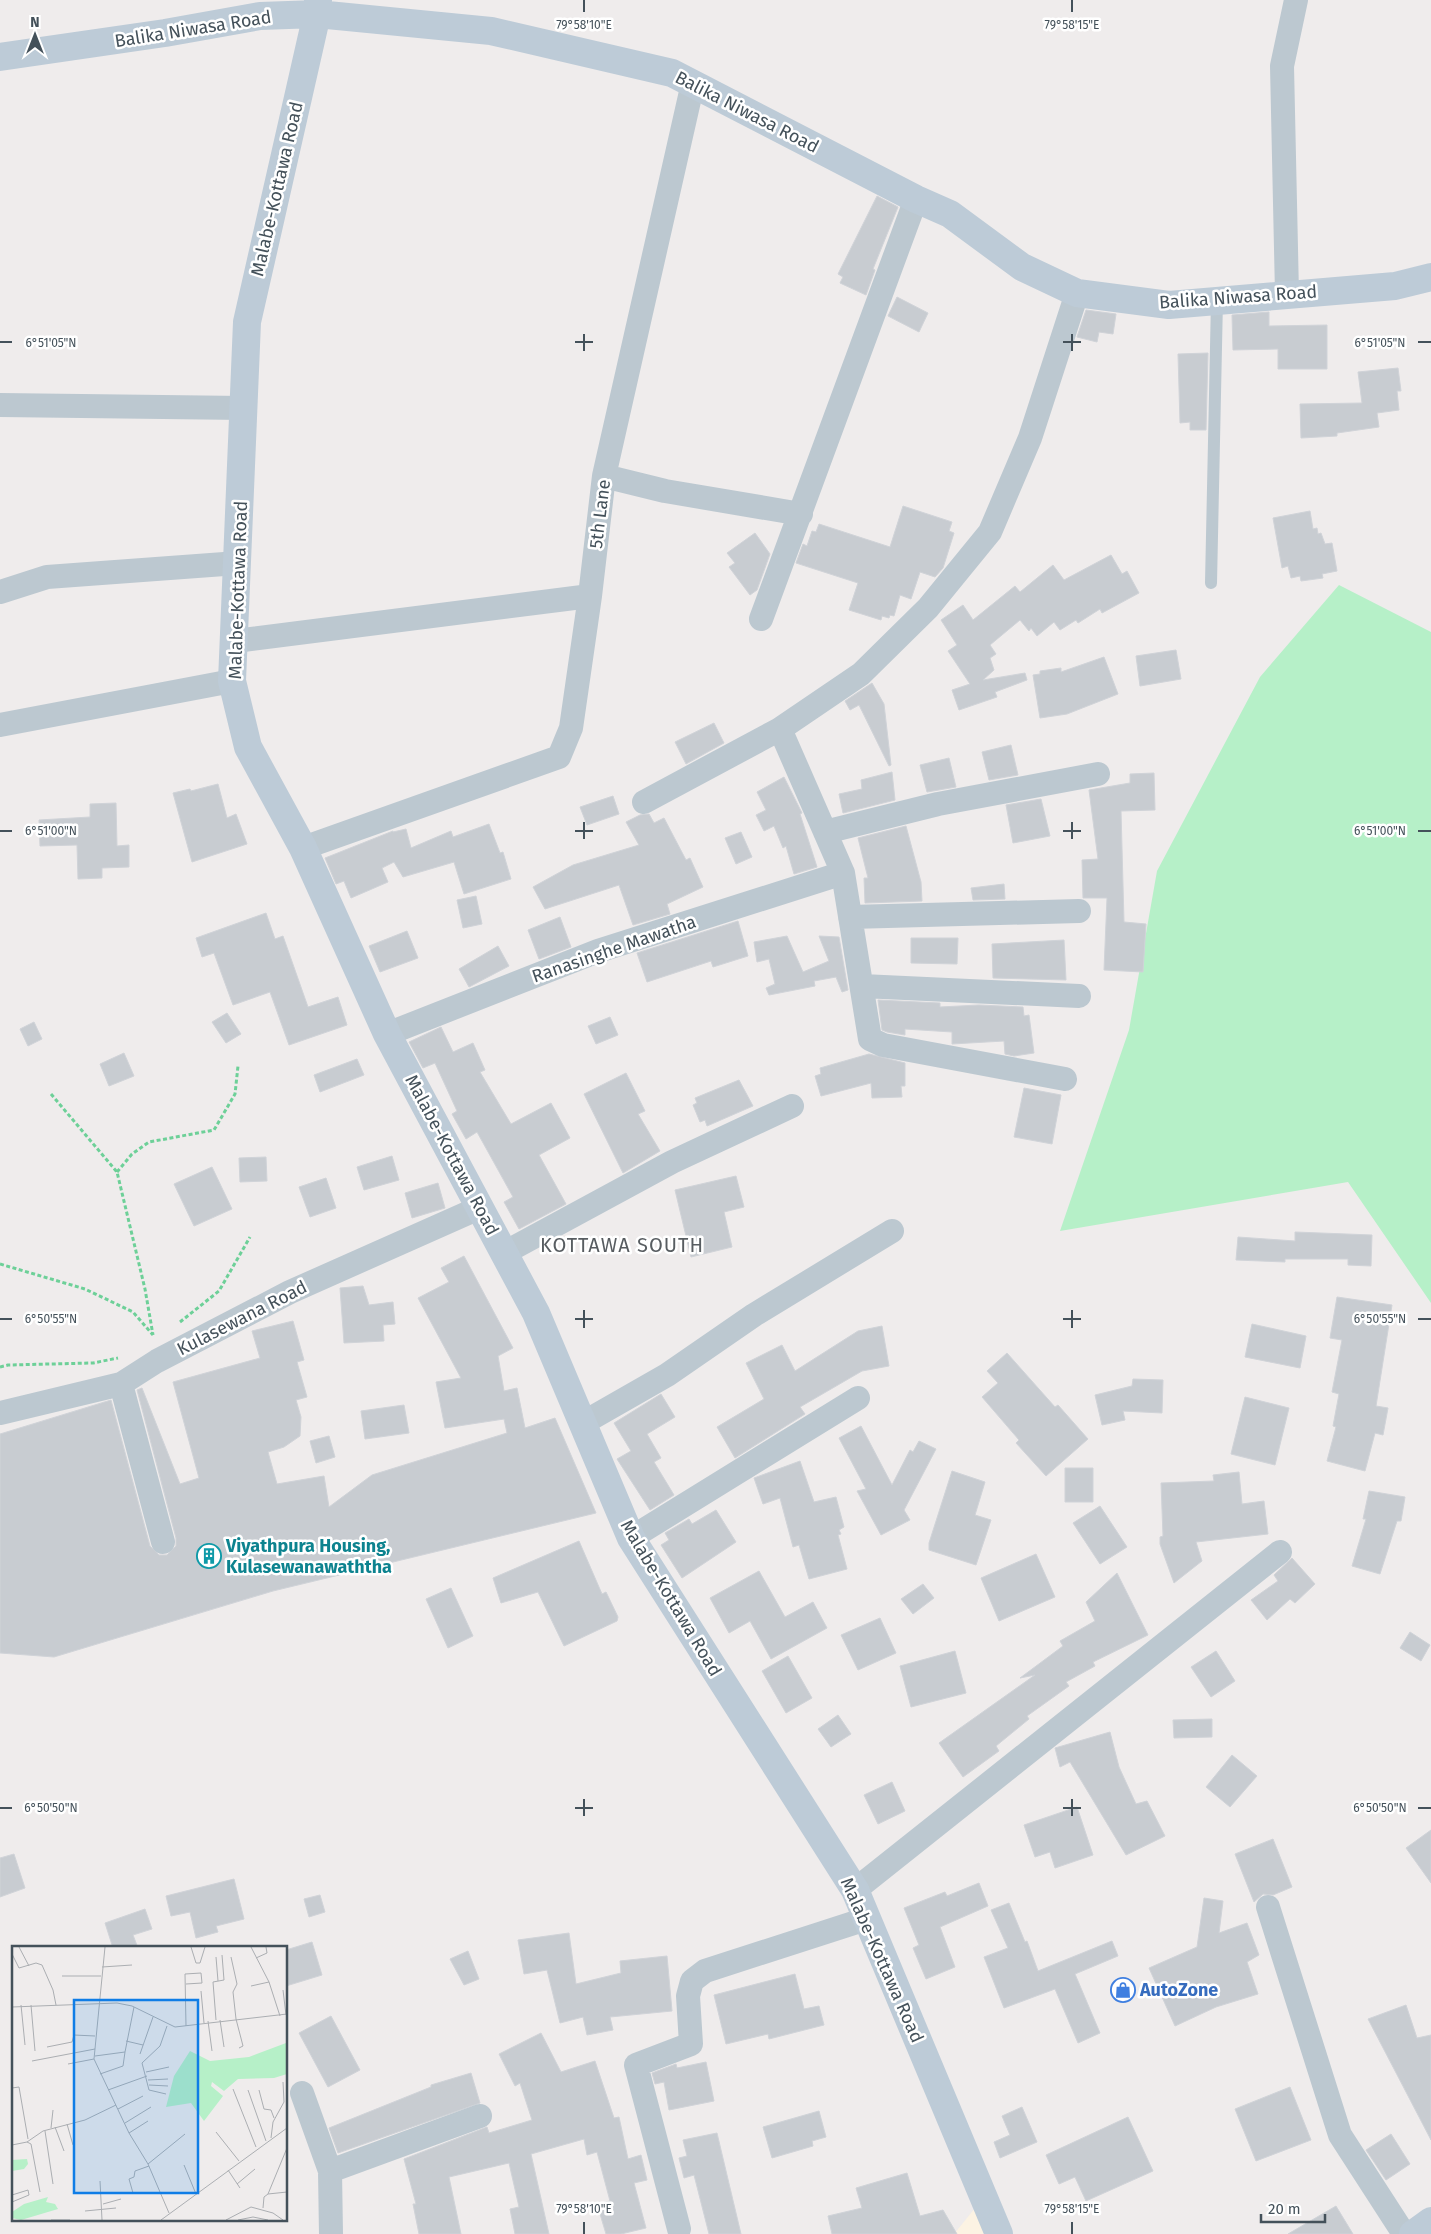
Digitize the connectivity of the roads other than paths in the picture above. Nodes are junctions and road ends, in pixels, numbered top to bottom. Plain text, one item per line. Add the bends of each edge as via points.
1 (1296, 0) edge
2 (317, 7) edge
3 (0, 57) edge
4 (693, 83) junction
5 (916, 199) junction
6 (1431, 277) edge
7 (1076, 293) junction
8 (1287, 294) junction
9 (1217, 300) junction
10 (0, 405) edge
11 (244, 408) junction
12 (604, 476) junction
13 (801, 514) junction
14 (238, 563) junction
15 (1211, 584) dead end
16 (0, 592) edge
17 (590, 596) junction
18 (761, 619) dead end
19 (235, 641) junction
20 (232, 680) junction
21 (0, 725) edge
22 (780, 729) junction
23 (1098, 774) dead end
24 (644, 802) dead end
25 (825, 832) junction
26 (303, 848) junction
27 (843, 873) junction
28 (1079, 911) dead end
29 (850, 917) junction
30 (862, 986) junction
31 (1079, 996) dead end
32 (387, 1034) junction
33 (1065, 1079) dead end
34 (792, 1106) dead end
35 (479, 1208) junction
36 (892, 1230) dead end
37 (504, 1253) junction
38 (121, 1384) junction
39 (858, 1398) dead end
40 (0, 1413) edge
41 (583, 1423) junction
42 (631, 1538) junction
43 (163, 1542) dead end
44 (1280, 1552) dead end
45 (855, 1890) junction
46 (1268, 1908) dead end
47 (866, 1919) junction
48 (302, 2093) dead end
49 (480, 2116) dead end
50 (330, 2171) junction
51 (1431, 2221) edge
52 (679, 2229) dead end
53 (331, 2234) edge
54 (999, 2234) edge
55 (1404, 2234) edge
56 (1413, 2234) edge

1 - 8 street via 1282,66
2 - 3 main road, Balika Niwasa Road via 165,34
2 - 4 main road, Balika Niwasa Road via 491,31 672,72
2 - 11 main road, Malabe-Kottawa Road via 247,322
4 - 5 main road, Balika Niwasa Road
4 - 12 street, 5th Lane
5 - 7 main road, Balika Niwasa Road via 950,214 1022,267
5 - 13 street
6 - 8 main road, Balika Niwasa Road via 1395,286
7 - 9 main road, Balika Niwasa Road via 1169,305
7 - 22 street via 1030,438 990,532 928,608 861,674
8 - 9 main road, Balika Niwasa Road
9 - 15 lane
10 - 11 street
11 - 14 main road, Malabe-Kottawa Road
12 - 13 street via 665,491
12 - 17 street, 5th Lane
13 - 18 street
14 - 16 street via 47,577
14 - 19 main road, Malabe-Kottawa Road
17 - 19 street
17 - 26 street, 5th Lane via 572,728 559,757
19 - 20 main road, Malabe-Kottawa Road
20 - 21 street
20 - 26 main road, Malabe-Kottawa Road via 248,747
22 - 24 street
22 - 25 street
23 - 25 street via 938,804
25 - 27 street
26 - 32 main road, Malabe-Kottawa Road
27 - 29 street
27 - 32 street, Ranasinghe Mawatha via 598,951
28 - 29 street
29 - 30 street
30 - 31 street
30 - 33 street via 870,1039 883,1045
32 - 35 main road, Malabe-Kottawa Road
34 - 37 street via 672,1162
35 - 37 main road, Malabe-Kottawa Road
35 - 38 street, Kulasewana Road via 290,1292 157,1361
36 - 41 street via 754,1315 667,1375
37 - 41 main road, Malabe-Kottawa Road via 536,1313
38 - 40 street, Kulasewana Road
38 - 43 street
39 - 42 street
41 - 42 main road, Malabe-Kottawa Road
42 - 45 main road, Malabe-Kottawa Road
44 - 45 street
45 - 47 main road, Malabe-Kottawa Road
46 - 55 street via 1340,2135
47 - 52 street via 705,1972 692,1981 688,1996 691,2044 636,2065
47 - 54 main road, Malabe-Kottawa Road
48 - 50 street
49 - 50 street
50 - 53 street
51 - 56 main road

